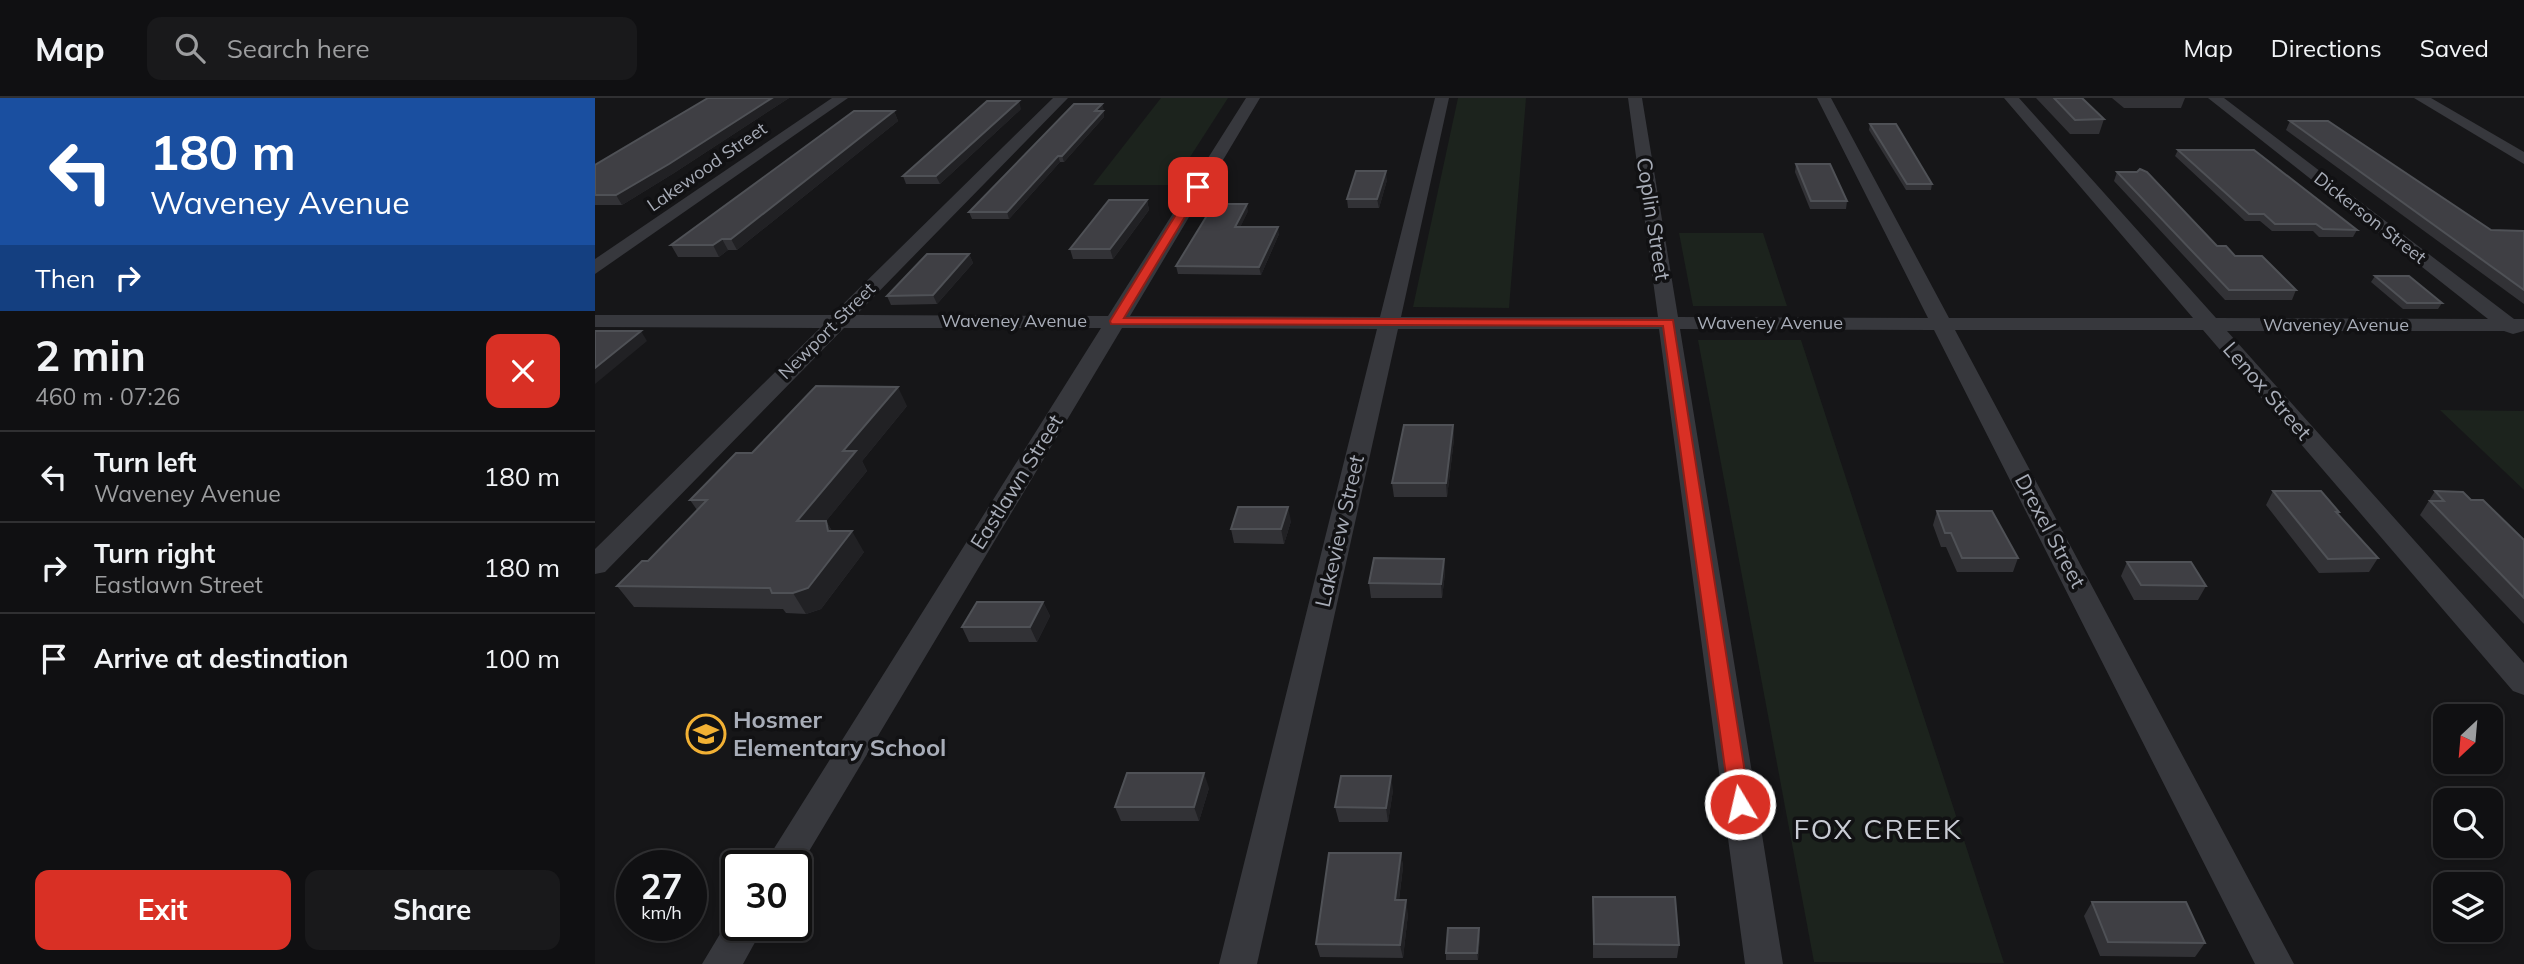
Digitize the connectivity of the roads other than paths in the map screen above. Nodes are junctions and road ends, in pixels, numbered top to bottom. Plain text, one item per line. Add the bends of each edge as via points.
1 (841, 98) edge
2 (1061, 98) edge
3 (1253, 98) edge
4 (1442, 98) edge
5 (1635, 98) edge
6 (1824, 98) edge
7 (2011, 98) edge
8 (2215, 98) edge
9 (2421, 98) edge
10 (2524, 159) edge
11 (595, 268) edge
12 (595, 321) edge
13 (837, 321) junction
14 (1116, 321) junction
15 (1389, 322) junction
16 (1668, 322) junction
17 (1941, 323) junction
18 (2209, 324) junction
19 (2519, 329) edge
20 (595, 565) edge
21 (2524, 683) edge
22 (791, 850) edge
23 (736, 941) edge
24 (721, 964) edge
25 (1238, 964) edge
26 (1764, 964) edge
27 (2275, 964) edge

1 - 11 street, Lakewood Street
2 - 13 street, Newport Street
3 - 14 street, Eastlawn Street
4 - 15 street, Lakeview Street
5 - 16 street, Coplin Street
6 - 17 street, Drexel Street
7 - 18 street, Lenox Street
8 - 19 street, Dickerson Street
9 - 10 street
12 - 13 street, Waveney Avenue
13 - 14 street, Waveney Avenue
13 - 20 street, Newport Street
14 - 15 street, Waveney Avenue
14 - 22 street, Eastlawn Street
15 - 16 street, Waveney Avenue
15 - 25 street, Lakeview Street
16 - 17 street, Waveney Avenue
16 - 26 street, Coplin Street
17 - 18 street, Waveney Avenue
17 - 27 street, Drexel Street
18 - 19 street, Waveney Avenue
18 - 21 street, Lenox Street
23 - 24 street

